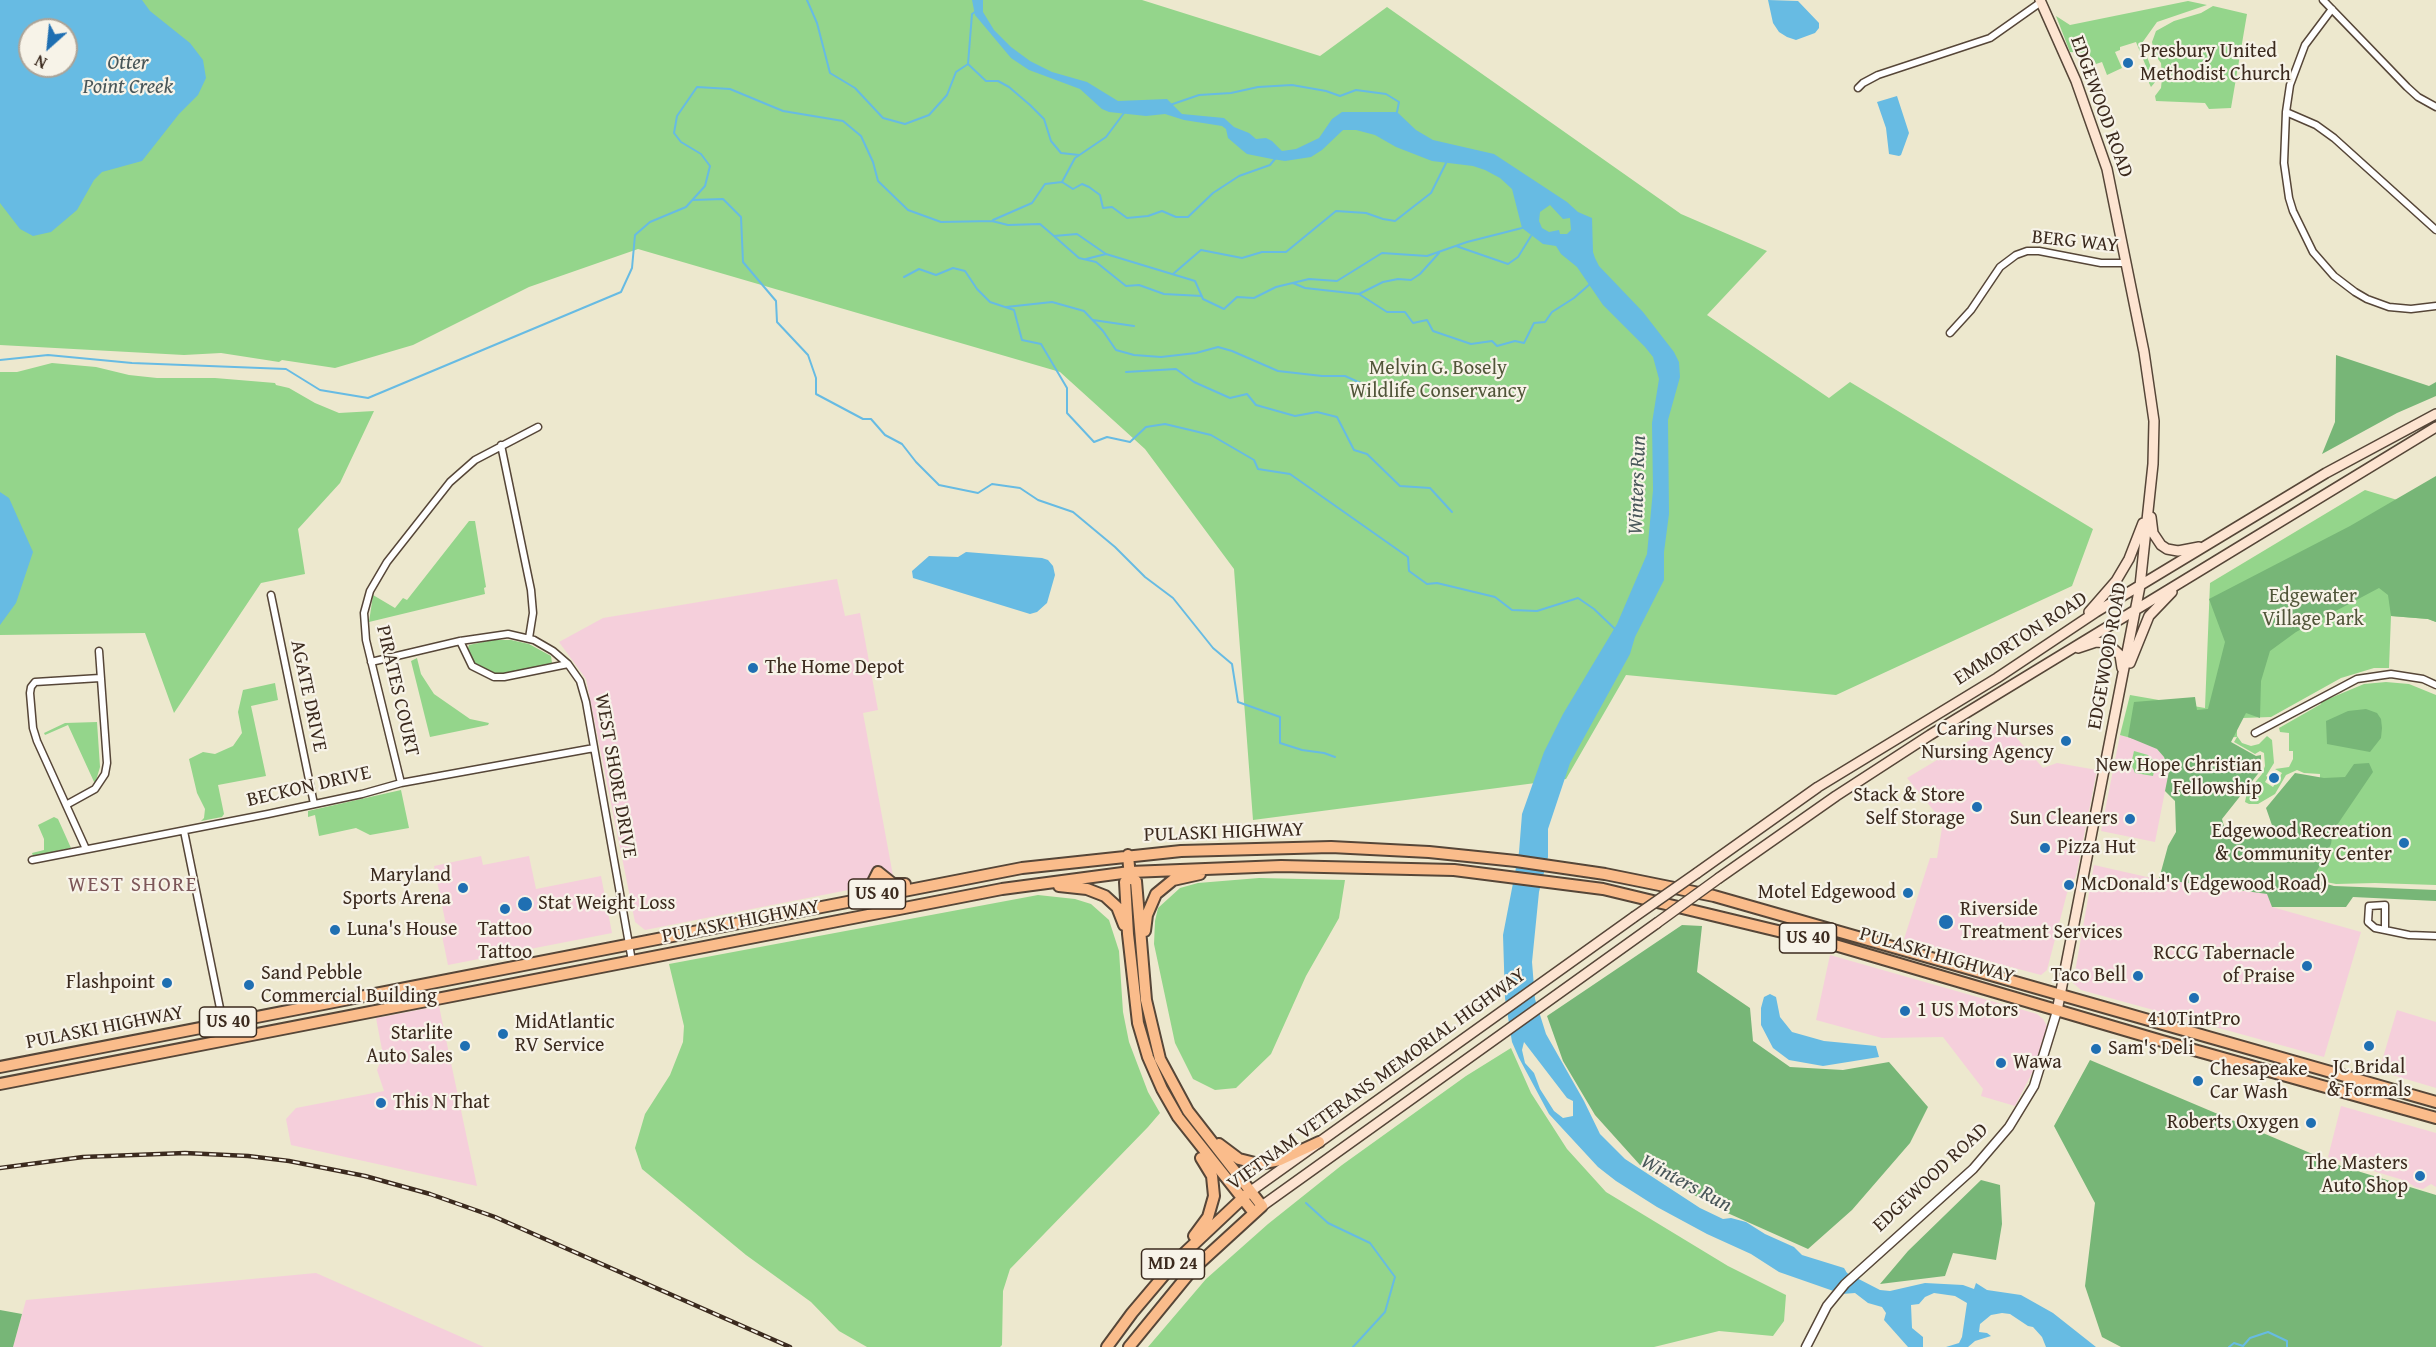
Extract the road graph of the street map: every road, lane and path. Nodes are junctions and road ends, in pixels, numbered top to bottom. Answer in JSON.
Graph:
{"nodes":[{"id":1,"x":2323,"y":0,"type":"edge"},
{"id":2,"x":2041,"y":1,"type":"edge"},
{"id":3,"x":2332,"y":9,"type":"junction"},
{"id":4,"x":1858,"y":88,"type":"dead end"},
{"id":5,"x":2436,"y":107,"type":"edge"},
{"id":6,"x":2286,"y":112,"type":"junction"},
{"id":7,"x":2436,"y":230,"type":"edge"},
{"id":8,"x":2126,"y":263,"type":"junction"},
{"id":9,"x":2436,"y":306,"type":"edge"},
{"id":10,"x":1950,"y":333,"type":"dead end"},
{"id":11,"x":2436,"y":414,"type":"edge"},
{"id":12,"x":538,"y":427,"type":"dead end"},
{"id":13,"x":2436,"y":427,"type":"edge"},
{"id":14,"x":501,"y":445,"type":"junction"},
{"id":15,"x":2149,"y":506,"type":"junction"},
{"id":16,"x":2209,"y":545,"type":"junction"},
{"id":17,"x":2192,"y":575,"type":"junction"},
{"id":18,"x":2140,"y":586,"type":"junction"},
{"id":19,"x":271,"y":595,"type":"dead end"},
{"id":20,"x":2136,"y":608,"type":"junction"},
{"id":21,"x":2064,"y":632,"type":"junction"},
{"id":22,"x":529,"y":638,"type":"junction"},
{"id":23,"x":460,"y":641,"type":"junction"},
{"id":24,"x":99,"y":651,"type":"dead end"},
{"id":25,"x":2066,"y":651,"type":"junction"},
{"id":26,"x":371,"y":662,"type":"junction"},
{"id":27,"x":568,"y":664,"type":"junction"},
{"id":28,"x":2124,"y":676,"type":"junction"},
{"id":29,"x":100,"y":678,"type":"junction"},
{"id":30,"x":2436,"y":685,"type":"edge"},
{"id":31,"x":2255,"y":733,"type":"dead end"},
{"id":32,"x":594,"y":748,"type":"junction"},
{"id":33,"x":401,"y":783,"type":"junction"},
{"id":34,"x":314,"y":804,"type":"junction"},
{"id":35,"x":66,"y":805,"type":"junction"},
{"id":36,"x":184,"y":831,"type":"junction"},
{"id":37,"x":86,"y":849,"type":"junction"},
{"id":38,"x":1128,"y":855,"type":"junction"},
{"id":39,"x":32,"y":860,"type":"dead end"},
{"id":40,"x":1249,"y":866,"type":"junction"},
{"id":41,"x":1697,"y":873,"type":"joint"},
{"id":42,"x":1130,"y":875,"type":"junction"},
{"id":43,"x":970,"y":877,"type":"junction"},
{"id":44,"x":1719,"y":878,"type":"joint"},
{"id":45,"x":1041,"y":884,"type":"junction"},
{"id":46,"x":821,"y":906,"type":"junction"},
{"id":47,"x":2385,"y":930,"type":"junction"},
{"id":48,"x":1128,"y":934,"type":"junction"},
{"id":49,"x":2436,"y":936,"type":"edge"},
{"id":50,"x":628,"y":944,"type":"junction"},
{"id":51,"x":632,"y":962,"type":"junction"},
{"id":52,"x":1144,"y":980,"type":"junction"},
{"id":53,"x":2061,"y":995,"type":"junction"},
{"id":54,"x":2057,"y":1011,"type":"junction"},
{"id":55,"x":223,"y":1023,"type":"junction"},
{"id":56,"x":0,"y":1066,"type":"edge"},
{"id":57,"x":0,"y":1084,"type":"edge"},
{"id":58,"x":2436,"y":1102,"type":"edge"},
{"id":59,"x":1178,"y":1117,"type":"junction"},
{"id":60,"x":2436,"y":1118,"type":"edge"},
{"id":61,"x":1203,"y":1131,"type":"junction"},
{"id":62,"x":1319,"y":1142,"type":"junction"},
{"id":63,"x":1251,"y":1191,"type":"junction"},
{"id":64,"x":1241,"y":1199,"type":"junction"},
{"id":65,"x":1258,"y":1209,"type":"junction"},
{"id":66,"x":1176,"y":1261,"type":"junction"},
{"id":67,"x":1107,"y":1347,"type":"edge"},
{"id":68,"x":1129,"y":1347,"type":"edge"},
{"id":69,"x":1806,"y":1347,"type":"edge"}],
"edges":[{"from":1,"to":3,"type":"street"},
{"from":2,"to":4,"type":"street"},
{"from":2,"to":8,"type":"main road","name":"EDGEWOOD ROAD"},
{"from":3,"to":5,"type":"street"},
{"from":3,"to":6,"type":"street"},
{"from":6,"to":7,"type":"street"},
{"from":6,"to":9,"type":"street"},
{"from":8,"to":10,"type":"street","name":"BERG WAY"},
{"from":8,"to":15,"type":"main road","name":"EDGEWOOD ROAD"},
{"from":11,"to":16,"type":"main road","name":"EMMORTON ROAD","number":"MD 24"},
{"from":12,"to":14,"type":"street","name":"PIRATES COURT"},
{"from":13,"to":17,"type":"main road","name":"EMMORTON ROAD","number":"MD 24"},
{"from":14,"to":22,"type":"street"},
{"from":14,"to":26,"type":"street","name":"PIRATES COURT"},
{"from":15,"to":16,"type":"main road"},
{"from":15,"to":18,"type":"main road","name":"EDGEWOOD ROAD"},
{"from":15,"to":21,"type":"main road"},
{"from":16,"to":18,"type":"main road","name":"EMMORTON ROAD","number":"MD 24"},
{"from":17,"to":20,"type":"main road","name":"EMMORTON ROAD","number":"MD 24"},
{"from":17,"to":28,"type":"main road"},
{"from":18,"to":20,"type":"main road","name":"EDGEWOOD ROAD"},
{"from":18,"to":21,"type":"main road","name":"EMMORTON ROAD","number":"MD 24"},
{"from":19,"to":34,"type":"street","name":"AGATE DRIVE"},
{"from":20,"to":25,"type":"main road","name":"EMMORTON ROAD","number":"MD 24"},
{"from":20,"to":28,"type":"main road","name":"EDGEWOOD ROAD"},
{"from":21,"to":41,"type":"main road","name":"EMMORTON ROAD","number":"MD 24"},
{"from":22,"to":23,"type":"street","name":"WEST SHORE DRIVE"},
{"from":22,"to":27,"type":"street","name":"WEST SHORE DRIVE"},
{"from":23,"to":26,"type":"street","name":"WEST SHORE DRIVE"},
{"from":23,"to":27,"type":"street"},
{"from":24,"to":29,"type":"street"},
{"from":25,"to":28,"type":"main road"},
{"from":25,"to":44,"type":"main road","name":"EMMORTON ROAD","number":"MD 24"},
{"from":26,"to":33,"type":"street","name":"PIRATES COURT"},
{"from":27,"to":32,"type":"street","name":"WEST SHORE DRIVE"},
{"from":28,"to":53,"type":"main road","name":"EDGEWOOD ROAD"},
{"from":29,"to":35,"type":"street"},
{"from":29,"to":35,"type":"street"},
{"from":30,"to":31,"type":"street"},
{"from":32,"to":33,"type":"street","name":"BECKON DRIVE"},
{"from":32,"to":50,"type":"street","name":"WEST SHORE DRIVE"},
{"from":33,"to":34,"type":"street","name":"BECKON DRIVE"},
{"from":34,"to":36,"type":"street","name":"BECKON DRIVE"},
{"from":35,"to":37,"type":"street"},
{"from":36,"to":37,"type":"street","name":"BECKON DRIVE"},
{"from":36,"to":55,"type":"street"},
{"from":37,"to":39,"type":"street","name":"BECKON DRIVE"},
{"from":38,"to":42,"type":"highway"},
{"from":38,"to":43,"type":"highway","name":"PULASKI HIGHWAY","number":"US 40"},
{"from":38,"to":53,"type":"highway","name":"PULASKI HIGHWAY","number":"US 40"},
{"from":40,"to":42,"type":"highway","name":"PULASKI HIGHWAY","number":"US 40"},
{"from":40,"to":52,"type":"highway"},
{"from":40,"to":54,"type":"highway","name":"PULASKI HIGHWAY","number":"US 40"},
{"from":41,"to":62,"type":"main road","name":"VIETNAM VETERANS MEMORIAL HIGHWAY","number":"MD 24","bridge":true},
{"from":42,"to":45,"type":"highway","name":"PULASKI HIGHWAY","number":"US 40"},
{"from":42,"to":48,"type":"highway"},
{"from":42,"to":52,"type":"highway"},
{"from":43,"to":46,"type":"highway","name":"PULASKI HIGHWAY","number":"US 40"},
{"from":43,"to":46,"type":"highway"},
{"from":44,"to":65,"type":"main road","name":"VIETNAM VETERANS MEMORIAL HIGHWAY","number":"MD 24","bridge":true},
{"from":45,"to":48,"type":"highway"},
{"from":45,"to":51,"type":"highway","name":"PULASKI HIGHWAY","number":"US 40"},
{"from":46,"to":50,"type":"highway","name":"PULASKI HIGHWAY","number":"US 40"},
{"from":47,"to":47,"type":"street"},
{"from":47,"to":49,"type":"street"},
{"from":48,"to":59,"type":"highway"},
{"from":50,"to":51,"type":"street","name":"WEST SHORE DRIVE"},
{"from":50,"to":55,"type":"highway","name":"PULASKI HIGHWAY","number":"US 40"},
{"from":51,"to":57,"type":"highway","name":"PULASKI HIGHWAY","number":"US 40"},
{"from":52,"to":61,"type":"highway"},
{"from":53,"to":54,"type":"main road","name":"EDGEWOOD ROAD"},
{"from":53,"to":58,"type":"highway","name":"PULASKI HIGHWAY","number":"US 40"},
{"from":54,"to":60,"type":"highway","name":"PULASKI HIGHWAY","number":"US 40"},
{"from":54,"to":69,"type":"street","name":"EDGEWOOD ROAD"},
{"from":55,"to":56,"type":"highway","name":"PULASKI HIGHWAY","number":"US 40"},
{"from":59,"to":64,"type":"highway"},
{"from":59,"to":66,"type":"highway"},
{"from":61,"to":62,"type":"highway"},
{"from":61,"to":63,"type":"highway"},
{"from":62,"to":63,"type":"main road","name":"VIETNAM VETERANS MEMORIAL HIGHWAY","number":"MD 24"},
{"from":63,"to":64,"type":"highway","name":"VIETNAM VETERANS MEMORIAL HIGHWAY","number":"MD 24"},
{"from":63,"to":65,"type":"highway"},
{"from":64,"to":65,"type":"highway"},
{"from":64,"to":66,"type":"highway","name":"VIETNAM VETERANS MEMORIAL HIGHWAY","number":"MD 24"},
{"from":65,"to":68,"type":"highway","name":"VIETNAM VETERANS MEMORIAL HIGHWAY","number":"MD 24"},
{"from":66,"to":67,"type":"highway","name":"VIETNAM VETERANS MEMORIAL HIGHWAY","number":"MD 24"}]}
